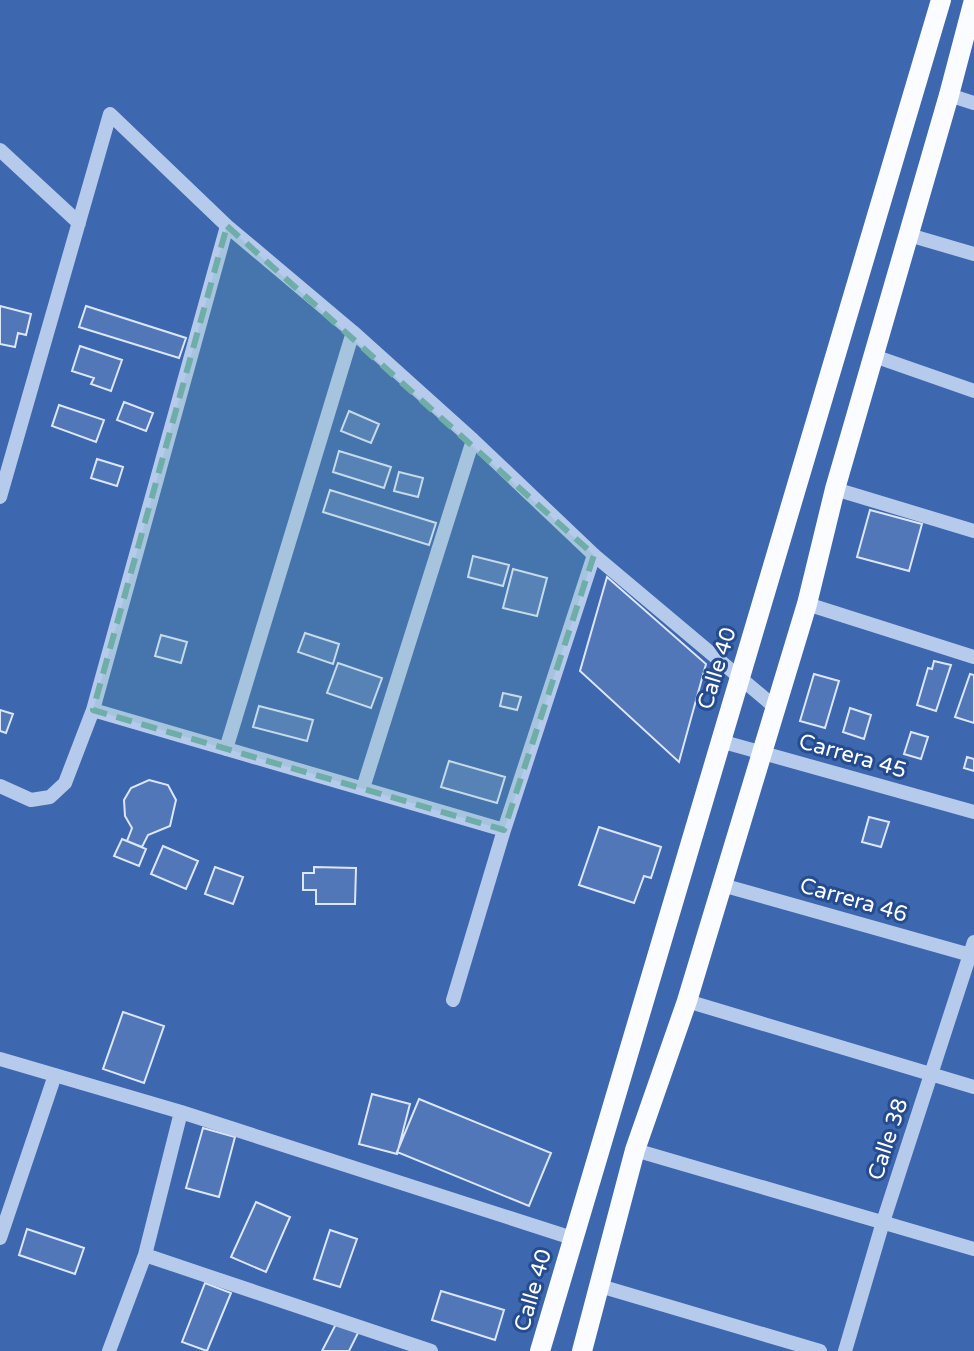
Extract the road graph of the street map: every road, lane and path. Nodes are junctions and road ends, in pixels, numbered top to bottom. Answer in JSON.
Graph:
{"nodes":[{"id":1,"x":941,"y":0,"type":"edge"},
{"id":2,"x":974,"y":0,"type":"edge"},
{"id":3,"x":949,"y":95,"type":"junction"},
{"id":4,"x":974,"y":103,"type":"edge"},
{"id":5,"x":0,"y":150,"type":"edge"},
{"id":6,"x":79,"y":223,"type":"junction"},
{"id":7,"x":227,"y":226,"type":"junction"},
{"id":8,"x":909,"y":235,"type":"junction"},
{"id":9,"x":974,"y":254,"type":"edge"},
{"id":10,"x":353,"y":332,"type":"junction"},
{"id":11,"x":874,"y":356,"type":"junction"},
{"id":12,"x":974,"y":391,"type":"edge"},
{"id":13,"x":473,"y":440,"type":"junction"},
{"id":14,"x":835,"y":489,"type":"junction"},
{"id":15,"x":0,"y":495,"type":"edge"},
{"id":16,"x":974,"y":531,"type":"edge"},
{"id":17,"x":594,"y":555,"type":"junction"},
{"id":18,"x":807,"y":604,"type":"junction"},
{"id":19,"x":974,"y":657,"type":"edge"},
{"id":20,"x":739,"y":677,"type":"junction"},
{"id":21,"x":776,"y":708,"type":"junction"},
{"id":22,"x":93,"y":710,"type":"junction"},
{"id":23,"x":720,"y":741,"type":"junction"},
{"id":24,"x":226,"y":749,"type":"junction"},
{"id":25,"x":763,"y":752,"type":"junction"},
{"id":26,"x":363,"y":788,"type":"junction"},
{"id":27,"x":1,"y":791,"type":"edge"},
{"id":28,"x":974,"y":812,"type":"edge"},
{"id":29,"x":504,"y":830,"type":"junction"},
{"id":30,"x":722,"y":885,"type":"junction"},
{"id":31,"x":973,"y":951,"type":"edge"},
{"id":32,"x":453,"y":1000,"type":"dead end"},
{"id":33,"x":687,"y":1001,"type":"junction"},
{"id":34,"x":0,"y":1059,"type":"edge"},
{"id":35,"x":931,"y":1074,"type":"junction"},
{"id":36,"x":55,"y":1075,"type":"junction"},
{"id":37,"x":974,"y":1087,"type":"edge"},
{"id":38,"x":181,"y":1112,"type":"junction"},
{"id":39,"x":635,"y":1150,"type":"junction"},
{"id":40,"x":883,"y":1222,"type":"junction"},
{"id":41,"x":0,"y":1238,"type":"edge"},
{"id":42,"x":572,"y":1238,"type":"junction"},
{"id":43,"x":974,"y":1249,"type":"edge"},
{"id":44,"x":145,"y":1255,"type":"junction"},
{"id":45,"x":600,"y":1286,"type":"junction"},
{"id":46,"x":109,"y":1351,"type":"edge"},
{"id":47,"x":431,"y":1351,"type":"edge"},
{"id":48,"x":540,"y":1351,"type":"edge"},
{"id":49,"x":582,"y":1351,"type":"edge"},
{"id":50,"x":820,"y":1351,"type":"edge"},
{"id":51,"x":845,"y":1351,"type":"edge"}],
"edges":[{"from":1,"to":20,"type":"main road","name":"Calle 40"},
{"from":2,"to":3,"type":"main road"},
{"from":3,"to":4,"type":"street"},
{"from":3,"to":8,"type":"main road"},
{"from":5,"to":6,"type":"street"},
{"from":6,"to":7,"type":"street"},
{"from":6,"to":15,"type":"street"},
{"from":7,"to":10,"type":"street"},
{"from":7,"to":22,"type":"street"},
{"from":8,"to":9,"type":"street"},
{"from":8,"to":11,"type":"main road"},
{"from":10,"to":13,"type":"street"},
{"from":10,"to":24,"type":"street"},
{"from":11,"to":12,"type":"street"},
{"from":11,"to":14,"type":"main road"},
{"from":13,"to":17,"type":"street"},
{"from":13,"to":26,"type":"street"},
{"from":14,"to":16,"type":"street"},
{"from":14,"to":18,"type":"main road"},
{"from":17,"to":20,"type":"street"},
{"from":17,"to":29,"type":"street"},
{"from":18,"to":19,"type":"street"},
{"from":18,"to":21,"type":"main road"},
{"from":20,"to":21,"type":"street"},
{"from":20,"to":23,"type":"main road","name":"Calle 40"},
{"from":21,"to":25,"type":"main road"},
{"from":22,"to":24,"type":"street"},
{"from":22,"to":27,"type":"street"},
{"from":23,"to":25,"type":"street","name":"Carrera 45"},
{"from":23,"to":42,"type":"main road","name":"Calle 40"},
{"from":24,"to":26,"type":"street"},
{"from":25,"to":28,"type":"street","name":"Carrera 45"},
{"from":25,"to":30,"type":"main road"},
{"from":26,"to":29,"type":"street"},
{"from":29,"to":32,"type":"street"},
{"from":30,"to":31,"type":"street","name":"Carrera 46"},
{"from":30,"to":33,"type":"main road"},
{"from":31,"to":35,"type":"street","name":"Calle 38"},
{"from":33,"to":35,"type":"street"},
{"from":33,"to":39,"type":"main road"},
{"from":34,"to":36,"type":"street"},
{"from":35,"to":37,"type":"street"},
{"from":35,"to":40,"type":"street","name":"Calle 38"},
{"from":36,"to":38,"type":"street"},
{"from":36,"to":41,"type":"street"},
{"from":38,"to":42,"type":"street"},
{"from":38,"to":44,"type":"street"},
{"from":39,"to":40,"type":"street"},
{"from":39,"to":45,"type":"main road"},
{"from":40,"to":43,"type":"street"},
{"from":40,"to":51,"type":"street","name":"Calle 38"},
{"from":42,"to":48,"type":"main road","name":"Calle 40"},
{"from":44,"to":46,"type":"street"},
{"from":44,"to":47,"type":"street"},
{"from":45,"to":49,"type":"main road"},
{"from":45,"to":50,"type":"street"}]}
